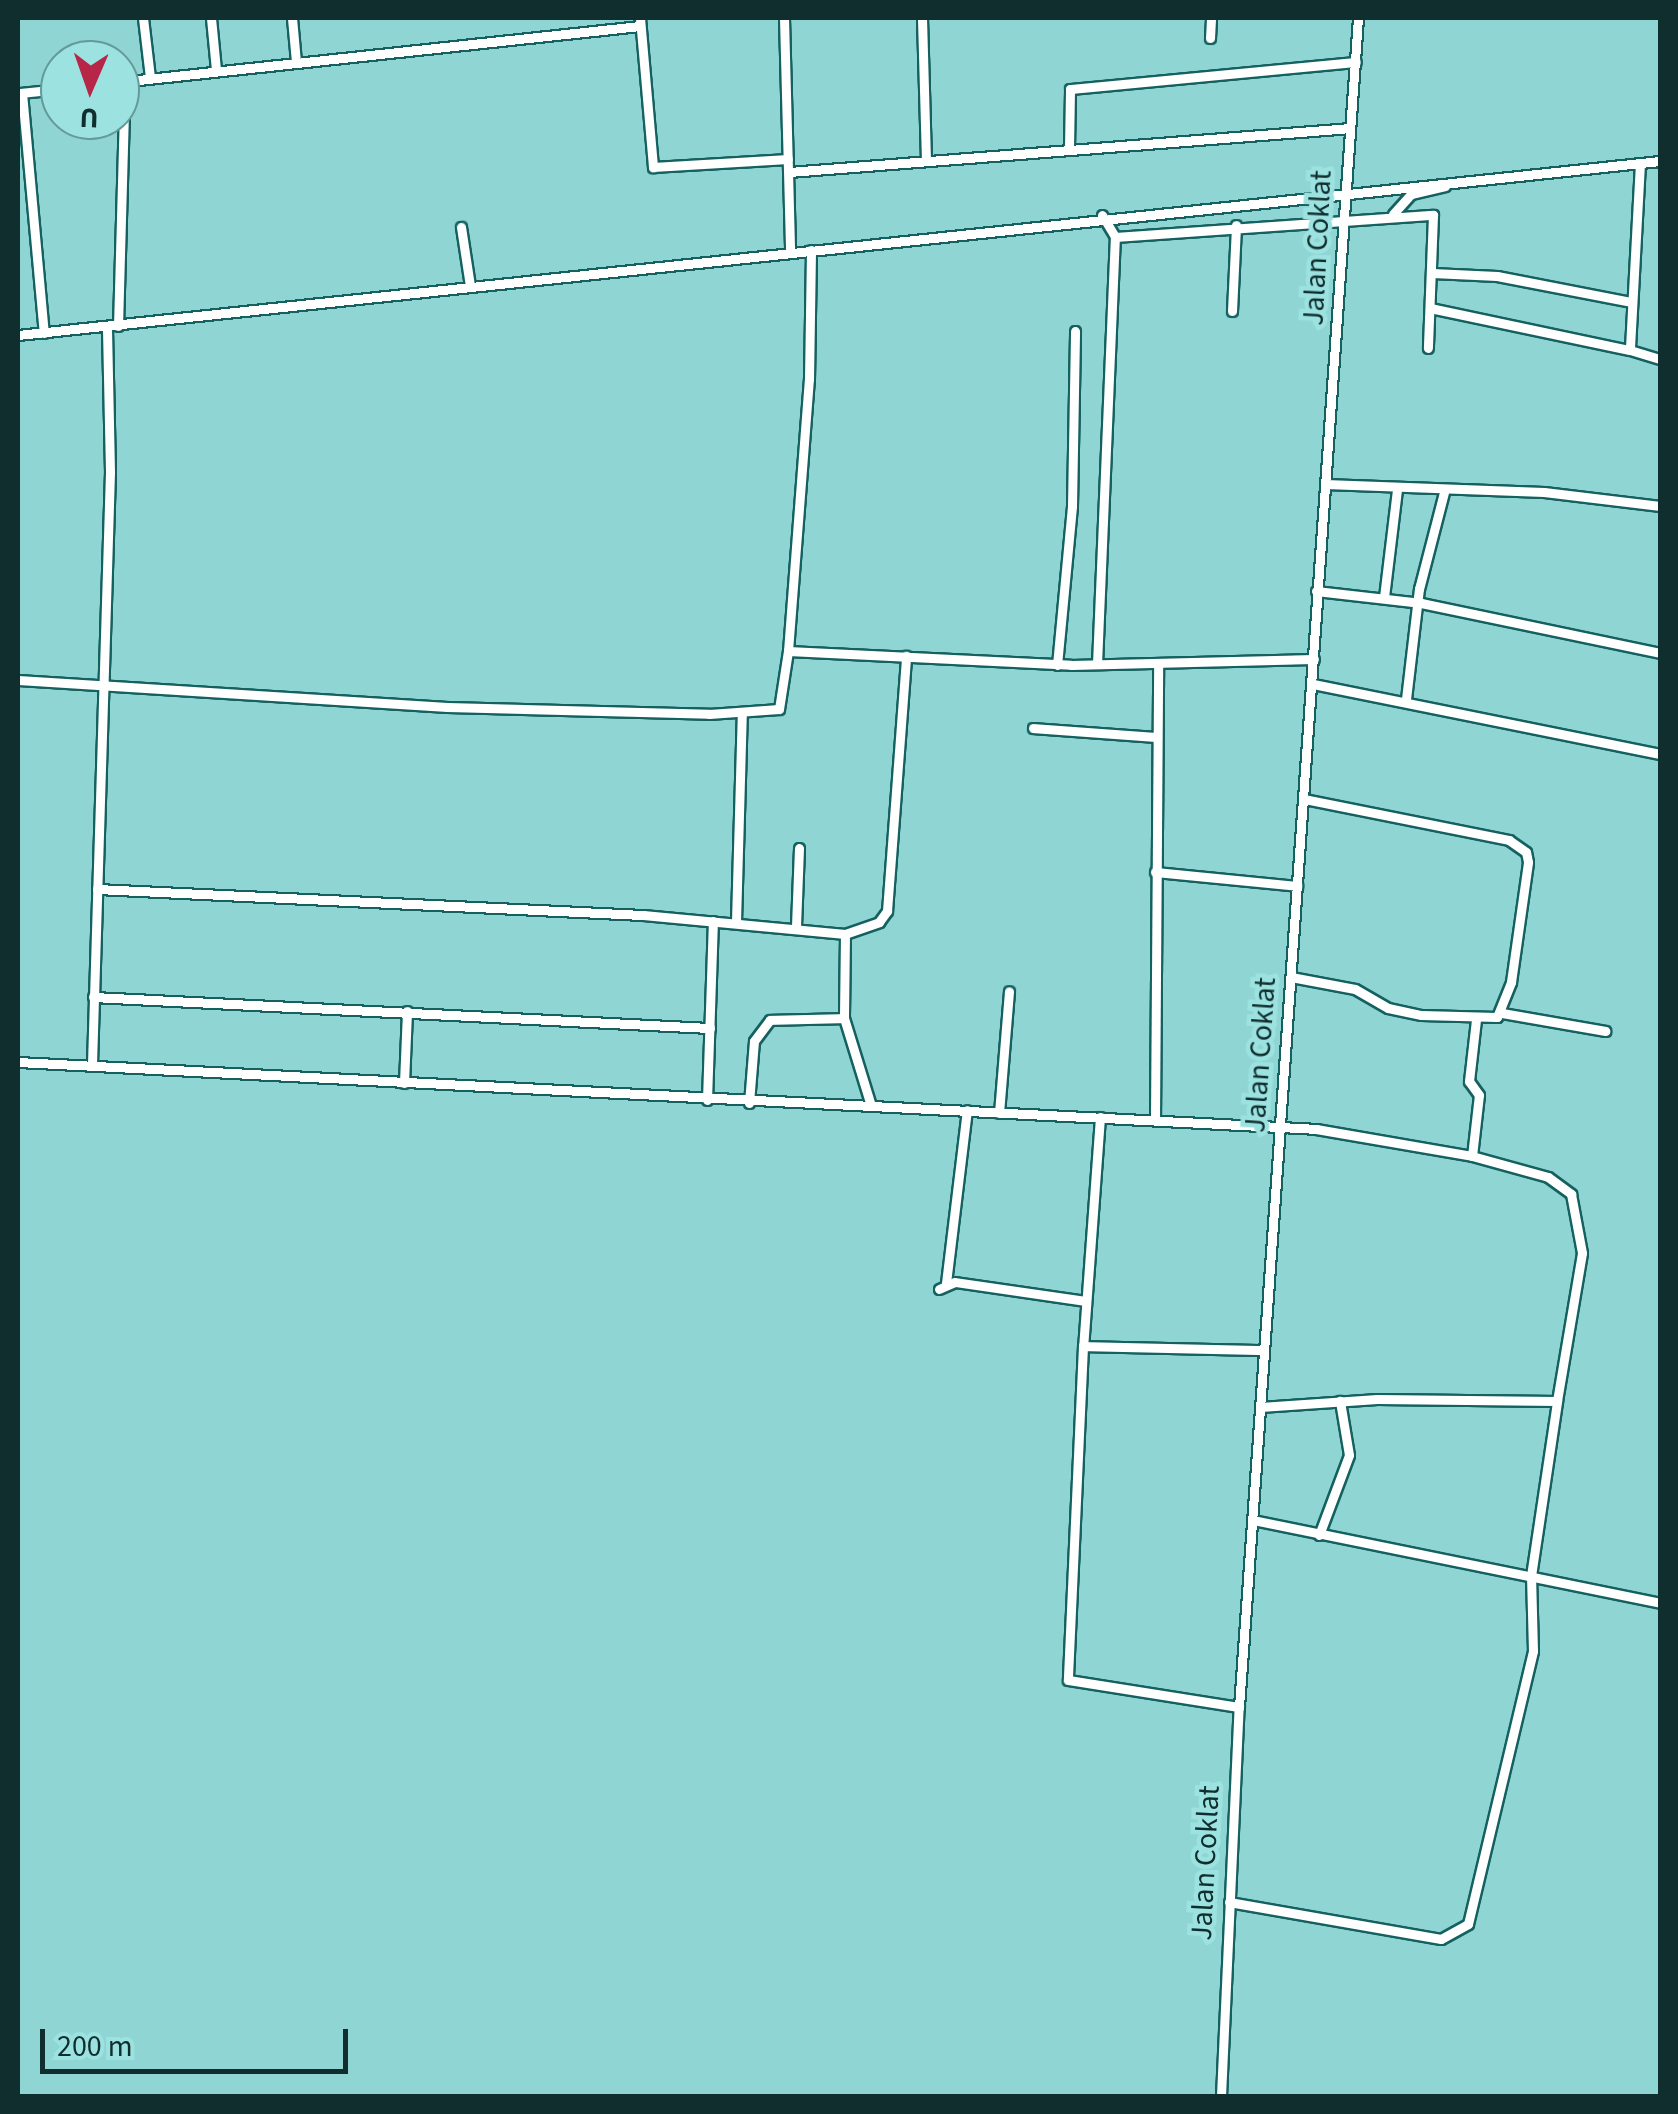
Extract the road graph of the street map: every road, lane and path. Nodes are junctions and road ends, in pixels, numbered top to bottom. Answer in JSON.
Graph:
{"nodes":[{"id":1,"x":143,"y":18,"type":"edge"},
{"id":2,"x":211,"y":18,"type":"edge"},
{"id":3,"x":292,"y":18,"type":"edge"},
{"id":4,"x":586,"y":18,"type":"edge"},
{"id":5,"x":784,"y":18,"type":"edge"},
{"id":6,"x":922,"y":18,"type":"edge"},
{"id":7,"x":1211,"y":18,"type":"edge"},
{"id":8,"x":1358,"y":18,"type":"edge"},
{"id":9,"x":640,"y":22,"type":"edge"},
{"id":10,"x":587,"y":31,"type":"junction"},
{"id":11,"x":1210,"y":38,"type":"dead end"},
{"id":12,"x":296,"y":62,"type":"junction"},
{"id":13,"x":1356,"y":62,"type":"junction"},
{"id":14,"x":216,"y":70,"type":"junction"},
{"id":15,"x":150,"y":78,"type":"junction"},
{"id":16,"x":140,"y":79,"type":"edge"},
{"id":17,"x":20,"y":93,"type":"edge"},
{"id":18,"x":1350,"y":128,"type":"junction"},
{"id":19,"x":120,"y":140,"type":"edge"},
{"id":20,"x":1069,"y":148,"type":"junction"},
{"id":21,"x":788,"y":159,"type":"junction"},
{"id":22,"x":926,"y":159,"type":"junction"},
{"id":23,"x":1660,"y":161,"type":"edge"},
{"id":24,"x":1640,"y":163,"type":"junction"},
{"id":25,"x":789,"y":172,"type":"junction"},
{"id":26,"x":1520,"y":173,"type":"junction"},
{"id":27,"x":1346,"y":190,"type":"junction"},
{"id":28,"x":1392,"y":214,"type":"junction"},
{"id":29,"x":1102,"y":215,"type":"junction"},
{"id":30,"x":1344,"y":218,"type":"junction"},
{"id":31,"x":1236,"y":225,"type":"junction"},
{"id":32,"x":462,"y":227,"type":"dead end"},
{"id":33,"x":1115,"y":237,"type":"junction"},
{"id":34,"x":811,"y":250,"type":"junction"},
{"id":35,"x":790,"y":252,"type":"junction"},
{"id":36,"x":1432,"y":274,"type":"junction"},
{"id":37,"x":470,"y":286,"type":"junction"},
{"id":38,"x":1632,"y":302,"type":"junction"},
{"id":39,"x":1430,"y":308,"type":"junction"},
{"id":40,"x":1232,"y":311,"type":"dead end"},
{"id":41,"x":113,"y":327,"type":"junction"},
{"id":42,"x":1076,"y":332,"type":"dead end"},
{"id":43,"x":44,"y":333,"type":"junction"},
{"id":44,"x":18,"y":336,"type":"edge"},
{"id":45,"x":1428,"y":348,"type":"dead end"},
{"id":46,"x":1630,"y":350,"type":"junction"},
{"id":47,"x":1660,"y":359,"type":"edge"},
{"id":48,"x":1324,"y":484,"type":"junction"},
{"id":49,"x":1398,"y":488,"type":"junction"},
{"id":50,"x":1444,"y":492,"type":"junction"},
{"id":51,"x":1660,"y":506,"type":"edge"},
{"id":52,"x":1316,"y":591,"type":"junction"},
{"id":53,"x":1384,"y":597,"type":"junction"},
{"id":54,"x":1421,"y":603,"type":"junction"},
{"id":55,"x":788,"y":652,"type":"junction"},
{"id":56,"x":1660,"y":654,"type":"edge"},
{"id":57,"x":906,"y":656,"type":"junction"},
{"id":58,"x":1314,"y":660,"type":"junction"},
{"id":59,"x":1057,"y":664,"type":"junction"},
{"id":60,"x":1098,"y":664,"type":"junction"},
{"id":61,"x":1158,"y":664,"type":"junction"},
{"id":62,"x":18,"y":680,"type":"edge"},
{"id":63,"x":1313,"y":684,"type":"junction"},
{"id":64,"x":102,"y":686,"type":"junction"},
{"id":65,"x":1407,"y":694,"type":"junction"},
{"id":66,"x":742,"y":712,"type":"junction"},
{"id":67,"x":1033,"y":728,"type":"dead end"},
{"id":68,"x":1155,"y":737,"type":"junction"},
{"id":69,"x":1660,"y":754,"type":"edge"},
{"id":70,"x":1308,"y":800,"type":"junction"},
{"id":71,"x":799,"y":848,"type":"dead end"},
{"id":72,"x":1155,"y":872,"type":"junction"},
{"id":73,"x":1297,"y":886,"type":"junction"},
{"id":74,"x":97,"y":889,"type":"junction"},
{"id":75,"x":713,"y":921,"type":"junction"},
{"id":76,"x":736,"y":922,"type":"junction"},
{"id":77,"x":796,"y":926,"type":"junction"},
{"id":78,"x":845,"y":934,"type":"junction"},
{"id":79,"x":1290,"y":977,"type":"junction"},
{"id":80,"x":1008,"y":991,"type":"dead end"},
{"id":81,"x":93,"y":998,"type":"junction"},
{"id":82,"x":407,"y":1011,"type":"junction"},
{"id":83,"x":1502,"y":1013,"type":"junction"},
{"id":84,"x":844,"y":1018,"type":"junction"},
{"id":85,"x":1476,"y":1020,"type":"junction"},
{"id":86,"x":710,"y":1028,"type":"junction"},
{"id":87,"x":1605,"y":1031,"type":"dead end"},
{"id":88,"x":18,"y":1062,"type":"edge"},
{"id":89,"x":92,"y":1064,"type":"junction"},
{"id":90,"x":404,"y":1083,"type":"junction"},
{"id":91,"x":707,"y":1100,"type":"junction"},
{"id":92,"x":750,"y":1103,"type":"junction"},
{"id":93,"x":872,"y":1106,"type":"junction"},
{"id":94,"x":967,"y":1110,"type":"junction"},
{"id":95,"x":998,"y":1113,"type":"junction"},
{"id":96,"x":1100,"y":1117,"type":"junction"},
{"id":97,"x":1155,"y":1120,"type":"junction"},
{"id":98,"x":1281,"y":1128,"type":"junction"},
{"id":99,"x":1472,"y":1156,"type":"junction"},
{"id":100,"x":1085,"y":1301,"type":"junction"},
{"id":101,"x":1083,"y":1346,"type":"junction"},
{"id":102,"x":1264,"y":1350,"type":"junction"},
{"id":103,"x":1340,"y":1401,"type":"junction"},
{"id":104,"x":1557,"y":1401,"type":"junction"},
{"id":105,"x":1260,"y":1406,"type":"junction"},
{"id":106,"x":1253,"y":1520,"type":"junction"},
{"id":107,"x":1319,"y":1535,"type":"junction"},
{"id":108,"x":1531,"y":1576,"type":"junction"},
{"id":109,"x":1660,"y":1603,"type":"edge"},
{"id":110,"x":1239,"y":1706,"type":"junction"},
{"id":111,"x":1229,"y":1902,"type":"junction"},
{"id":112,"x":1220,"y":2096,"type":"edge"}],
"edges":[{"from":1,"to":15,"type":"street"},
{"from":2,"to":14,"type":"street"},
{"from":3,"to":12,"type":"street"},
{"from":4,"to":10,"type":"street"},
{"from":5,"to":21,"type":"street"},
{"from":6,"to":22,"type":"street"},
{"from":7,"to":11,"type":"street"},
{"from":8,"to":13,"type":"street","name":"Jalan Coklat"},
{"from":9,"to":10,"type":"street"},
{"from":9,"to":21,"type":"street"},
{"from":10,"to":12,"type":"street"},
{"from":12,"to":14,"type":"street"},
{"from":13,"to":18,"type":"street","name":"Jalan Coklat"},
{"from":13,"to":20,"type":"street"},
{"from":14,"to":15,"type":"street"},
{"from":15,"to":16,"type":"street"},
{"from":17,"to":43,"type":"street"},
{"from":18,"to":20,"type":"street"},
{"from":18,"to":27,"type":"street","name":"Jalan Coklat"},
{"from":19,"to":41,"type":"street"},
{"from":20,"to":22,"type":"street"},
{"from":21,"to":25,"type":"street"},
{"from":22,"to":25,"type":"street"},
{"from":23,"to":24,"type":"street"},
{"from":24,"to":26,"type":"street"},
{"from":24,"to":38,"type":"street"},
{"from":25,"to":35,"type":"street"},
{"from":26,"to":27,"type":"street"},
{"from":26,"to":28,"type":"street"},
{"from":27,"to":29,"type":"street"},
{"from":27,"to":30,"type":"street","name":"Jalan Coklat"},
{"from":28,"to":30,"type":"street"},
{"from":28,"to":36,"type":"street"},
{"from":29,"to":33,"type":"street"},
{"from":29,"to":34,"type":"street"},
{"from":30,"to":31,"type":"street"},
{"from":30,"to":48,"type":"street","name":"Jalan Coklat"},
{"from":31,"to":33,"type":"street"},
{"from":31,"to":40,"type":"street"},
{"from":32,"to":37,"type":"street"},
{"from":33,"to":60,"type":"street"},
{"from":34,"to":35,"type":"street"},
{"from":34,"to":55,"type":"street"},
{"from":35,"to":37,"type":"street"},
{"from":36,"to":38,"type":"street"},
{"from":36,"to":39,"type":"street"},
{"from":37,"to":41,"type":"street"},
{"from":38,"to":46,"type":"street"},
{"from":39,"to":45,"type":"street"},
{"from":39,"to":46,"type":"street"},
{"from":41,"to":43,"type":"street"},
{"from":41,"to":64,"type":"street"},
{"from":42,"to":59,"type":"street"},
{"from":43,"to":44,"type":"street"},
{"from":46,"to":47,"type":"street"},
{"from":48,"to":49,"type":"street"},
{"from":48,"to":52,"type":"street","name":"Jalan Coklat"},
{"from":49,"to":50,"type":"street"},
{"from":49,"to":53,"type":"street"},
{"from":50,"to":51,"type":"street"},
{"from":50,"to":54,"type":"street"},
{"from":52,"to":53,"type":"street"},
{"from":52,"to":58,"type":"street","name":"Jalan Coklat"},
{"from":53,"to":54,"type":"street"},
{"from":54,"to":56,"type":"street"},
{"from":54,"to":65,"type":"street"},
{"from":55,"to":57,"type":"street"},
{"from":55,"to":66,"type":"street"},
{"from":57,"to":59,"type":"street"},
{"from":57,"to":78,"type":"street"},
{"from":58,"to":61,"type":"street"},
{"from":58,"to":63,"type":"street","name":"Jalan Coklat"},
{"from":59,"to":60,"type":"street"},
{"from":60,"to":61,"type":"street"},
{"from":61,"to":68,"type":"street"},
{"from":62,"to":64,"type":"street"},
{"from":63,"to":65,"type":"street"},
{"from":63,"to":70,"type":"street","name":"Jalan Coklat"},
{"from":64,"to":66,"type":"street"},
{"from":64,"to":74,"type":"street"},
{"from":65,"to":69,"type":"street"},
{"from":66,"to":76,"type":"street"},
{"from":67,"to":68,"type":"street"},
{"from":68,"to":72,"type":"street"},
{"from":70,"to":73,"type":"street","name":"Jalan Coklat"},
{"from":70,"to":83,"type":"street"},
{"from":71,"to":77,"type":"street"},
{"from":72,"to":73,"type":"street"},
{"from":72,"to":97,"type":"street"},
{"from":73,"to":79,"type":"street","name":"Jalan Coklat"},
{"from":74,"to":75,"type":"street"},
{"from":74,"to":81,"type":"street"},
{"from":75,"to":76,"type":"street"},
{"from":75,"to":86,"type":"street"},
{"from":76,"to":77,"type":"street"},
{"from":77,"to":78,"type":"street"},
{"from":78,"to":84,"type":"street"},
{"from":79,"to":85,"type":"street"},
{"from":79,"to":98,"type":"street","name":"Jalan Coklat"},
{"from":80,"to":95,"type":"street"},
{"from":81,"to":82,"type":"street"},
{"from":81,"to":89,"type":"street"},
{"from":82,"to":86,"type":"street"},
{"from":82,"to":90,"type":"street"},
{"from":83,"to":85,"type":"street"},
{"from":83,"to":87,"type":"street"},
{"from":84,"to":92,"type":"street"},
{"from":84,"to":93,"type":"street"},
{"from":85,"to":99,"type":"street"},
{"from":86,"to":91,"type":"street"},
{"from":88,"to":89,"type":"street"},
{"from":89,"to":90,"type":"street"},
{"from":90,"to":91,"type":"street"},
{"from":91,"to":92,"type":"street"},
{"from":92,"to":93,"type":"street"},
{"from":93,"to":94,"type":"street"},
{"from":94,"to":95,"type":"street"},
{"from":94,"to":100,"type":"street"},
{"from":95,"to":96,"type":"street"},
{"from":96,"to":97,"type":"street"},
{"from":96,"to":100,"type":"street"},
{"from":97,"to":98,"type":"street"},
{"from":98,"to":99,"type":"street"},
{"from":98,"to":102,"type":"street","name":"Jalan Coklat"},
{"from":99,"to":104,"type":"street"},
{"from":100,"to":101,"type":"street"},
{"from":101,"to":102,"type":"street"},
{"from":101,"to":110,"type":"street"},
{"from":102,"to":105,"type":"street","name":"Jalan Coklat"},
{"from":103,"to":104,"type":"street"},
{"from":103,"to":105,"type":"street"},
{"from":103,"to":107,"type":"street"},
{"from":104,"to":108,"type":"street"},
{"from":105,"to":106,"type":"street","name":"Jalan Coklat"},
{"from":106,"to":107,"type":"street"},
{"from":106,"to":110,"type":"street","name":"Jalan Coklat"},
{"from":107,"to":108,"type":"street"},
{"from":108,"to":109,"type":"street"},
{"from":108,"to":111,"type":"street"},
{"from":110,"to":111,"type":"street","name":"Jalan Coklat"},
{"from":111,"to":112,"type":"street","name":"Jalan Coklat"}]}
